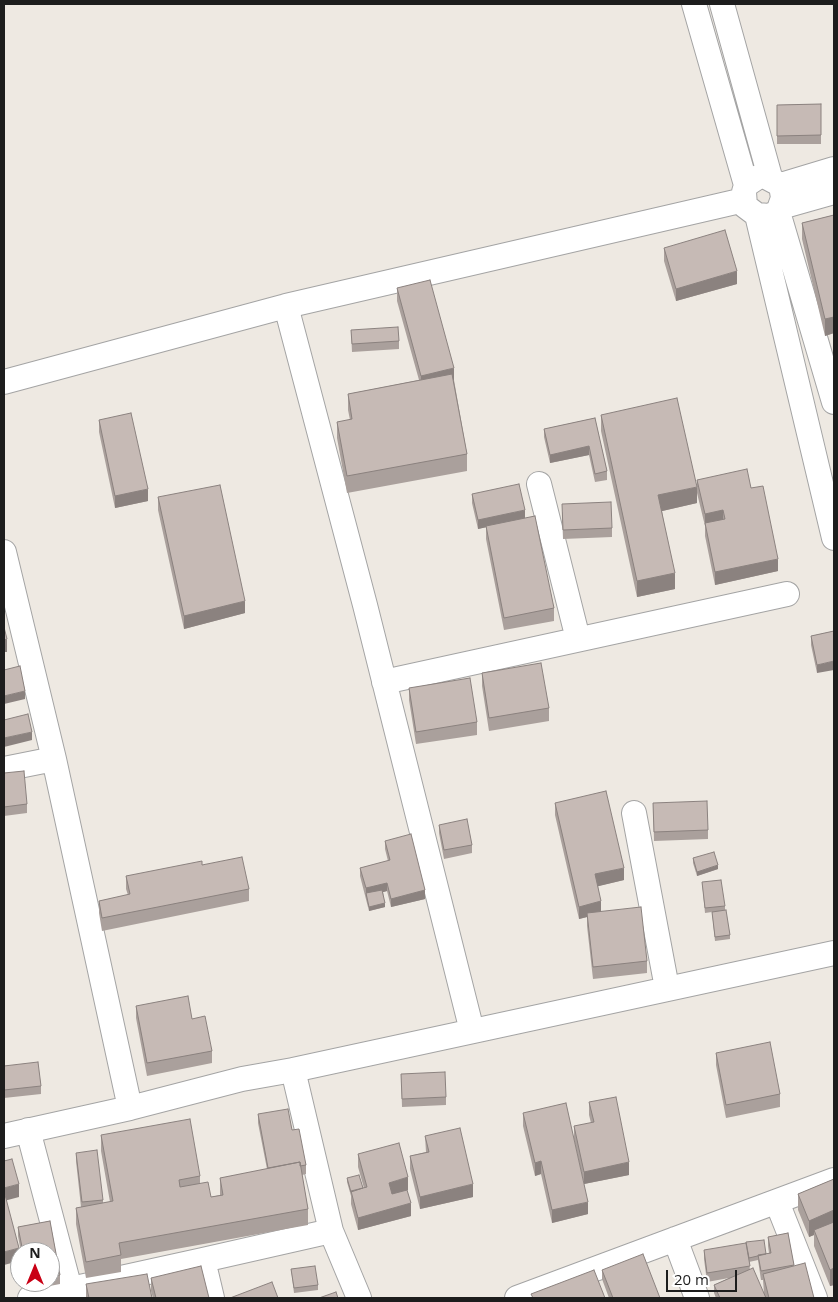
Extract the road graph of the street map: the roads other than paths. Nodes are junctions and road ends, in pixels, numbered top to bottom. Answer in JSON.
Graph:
{"nodes":[{"id":1,"x":694,"y":4,"type":"edge"},
{"id":2,"x":722,"y":4,"type":"edge"},
{"id":3,"x":834,"y":169,"type":"edge"},
{"id":4,"x":834,"y":192,"type":"edge"},
{"id":5,"x":765,"y":197,"type":"junction"},
{"id":6,"x":286,"y":306,"type":"junction"},
{"id":7,"x":4,"y":382,"type":"edge"},
{"id":8,"x":834,"y":402,"type":"edge"},
{"id":9,"x":538,"y":484,"type":"dead end"},
{"id":10,"x":834,"y":538,"type":"edge"},
{"id":11,"x":4,"y":552,"type":"edge"},
{"id":12,"x":787,"y":594,"type":"dead end"},
{"id":13,"x":578,"y":640,"type":"junction"},
{"id":14,"x":384,"y":682,"type":"junction"},
{"id":15,"x":54,"y":759,"type":"junction"},
{"id":16,"x":4,"y":769,"type":"edge"},
{"id":17,"x":634,"y":813,"type":"dead end"},
{"id":18,"x":834,"y":953,"type":"edge"},
{"id":19,"x":667,"y":988,"type":"junction"},
{"id":20,"x":472,"y":1031,"type":"junction"},
{"id":21,"x":293,"y":1070,"type":"junction"},
{"id":22,"x":130,"y":1108,"type":"junction"},
{"id":23,"x":28,"y":1130,"type":"junction"},
{"id":24,"x":4,"y":1136,"type":"edge"},
{"id":25,"x":834,"y":1180,"type":"edge"},
{"id":26,"x":777,"y":1202,"type":"junction"},
{"id":27,"x":331,"y":1231,"type":"junction"},
{"id":28,"x":675,"y":1239,"type":"junction"},
{"id":29,"x":203,"y":1260,"type":"junction"},
{"id":30,"x":70,"y":1289,"type":"junction"},
{"id":31,"x":30,"y":1298,"type":"edge"},
{"id":32,"x":212,"y":1298,"type":"edge"},
{"id":33,"x":359,"y":1298,"type":"edge"},
{"id":34,"x":517,"y":1298,"type":"edge"},
{"id":35,"x":698,"y":1298,"type":"edge"},
{"id":36,"x":815,"y":1298,"type":"edge"}],
"edges":[{"from":1,"to":5,"type":"street"},
{"from":2,"to":5,"type":"street"},
{"from":3,"to":5,"type":"street"},
{"from":4,"to":5,"type":"street"},
{"from":5,"to":6,"type":"street"},
{"from":5,"to":8,"type":"street"},
{"from":5,"to":10,"type":"street"},
{"from":6,"to":7,"type":"street"},
{"from":6,"to":14,"type":"street"},
{"from":9,"to":13,"type":"street"},
{"from":11,"to":15,"type":"street"},
{"from":12,"to":13,"type":"street"},
{"from":13,"to":14,"type":"street"},
{"from":14,"to":20,"type":"street"},
{"from":15,"to":16,"type":"street"},
{"from":15,"to":22,"type":"street"},
{"from":17,"to":19,"type":"street"},
{"from":18,"to":19,"type":"street"},
{"from":19,"to":20,"type":"street"},
{"from":20,"to":21,"type":"street"},
{"from":21,"to":22,"type":"street"},
{"from":21,"to":27,"type":"street"},
{"from":22,"to":23,"type":"street"},
{"from":23,"to":24,"type":"street"},
{"from":23,"to":30,"type":"street"},
{"from":25,"to":26,"type":"street"},
{"from":26,"to":28,"type":"street"},
{"from":26,"to":36,"type":"street"},
{"from":27,"to":29,"type":"street"},
{"from":27,"to":33,"type":"street"},
{"from":28,"to":34,"type":"street"},
{"from":28,"to":35,"type":"street"},
{"from":29,"to":30,"type":"street"},
{"from":29,"to":32,"type":"street"},
{"from":30,"to":31,"type":"street"}]}
